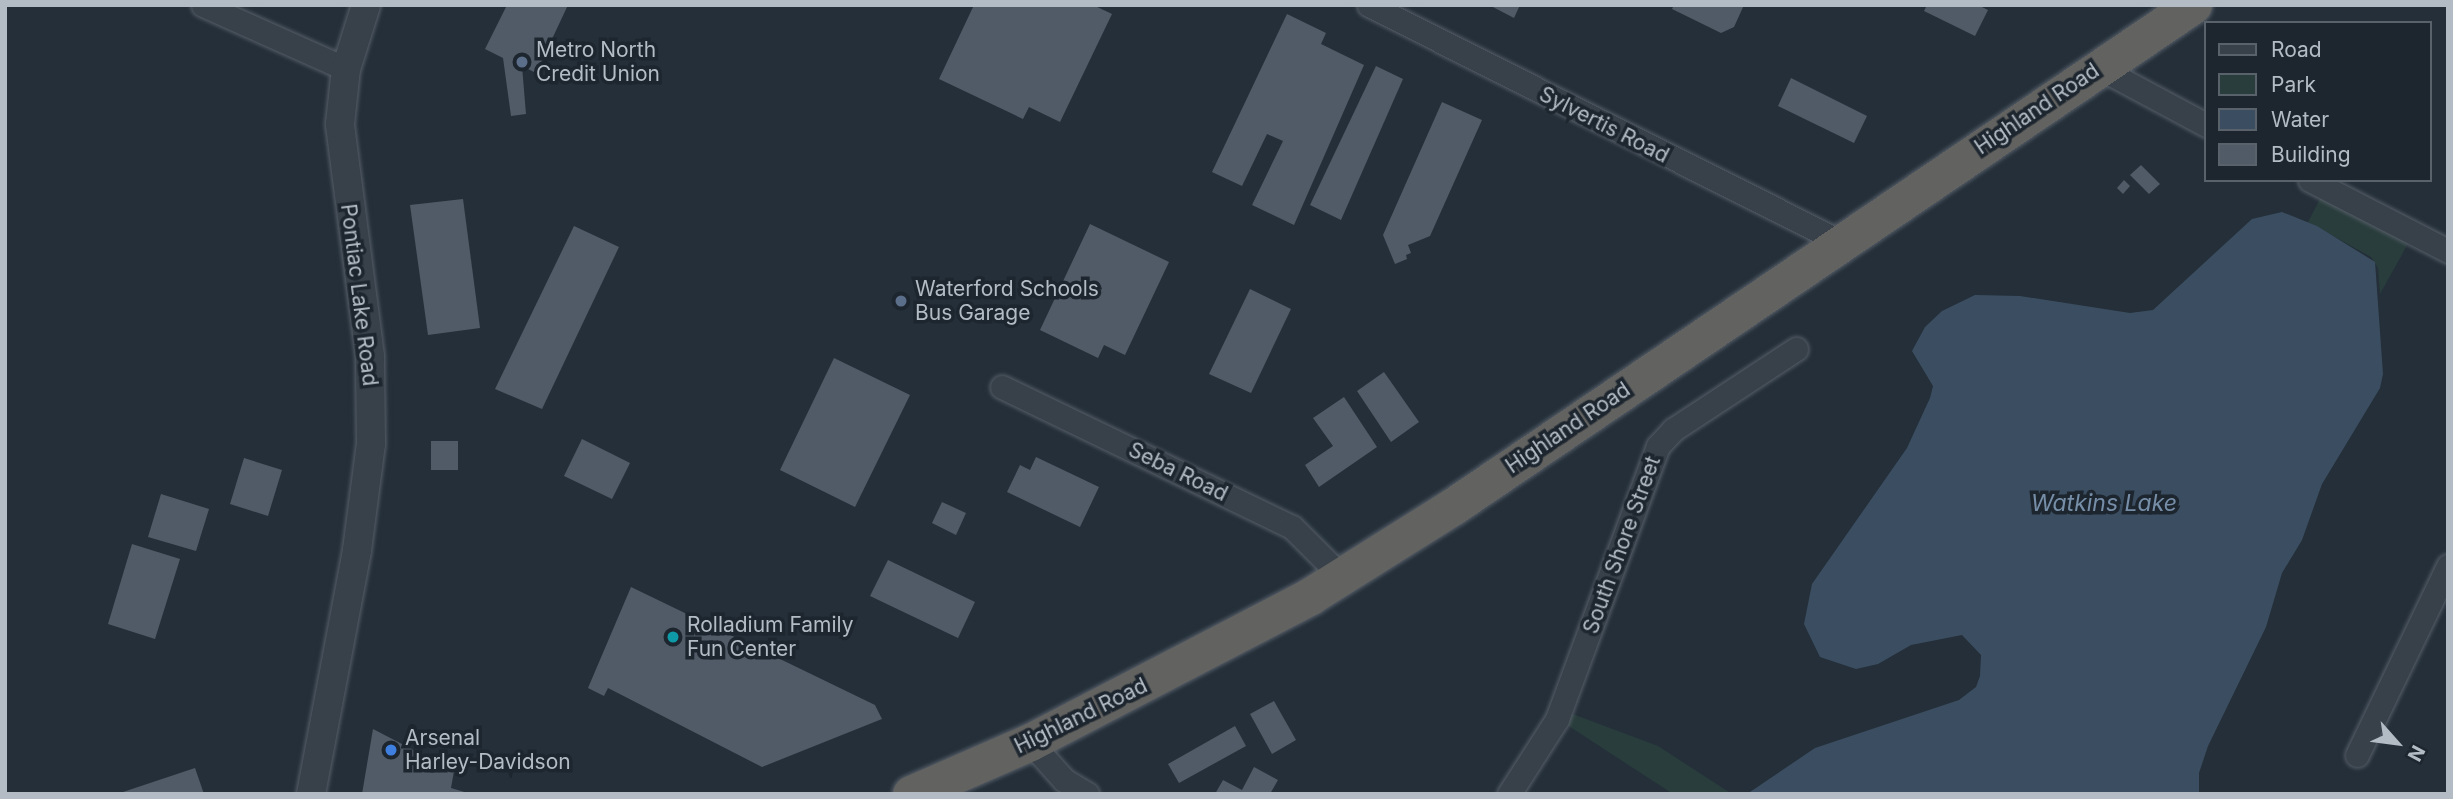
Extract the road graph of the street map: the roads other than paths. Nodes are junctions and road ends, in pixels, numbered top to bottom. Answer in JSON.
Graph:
{"nodes":[{"id":1,"x":203,"y":5,"type":"edge"},
{"id":2,"x":366,"y":5,"type":"edge"},
{"id":3,"x":1369,"y":5,"type":"edge"},
{"id":4,"x":2193,"y":5,"type":"edge"},
{"id":5,"x":2098,"y":67,"type":"junction"},
{"id":6,"x":346,"y":69,"type":"junction"},
{"id":7,"x":2204,"y":124,"type":"edge"},
{"id":8,"x":2314,"y":182,"type":"edge"},
{"id":9,"x":1841,"y":242,"type":"junction"},
{"id":10,"x":2448,"y":251,"type":"edge"},
{"id":11,"x":1796,"y":348,"type":"dead end"},
{"id":12,"x":1002,"y":387,"type":"dead end"},
{"id":13,"x":2448,"y":566,"type":"edge"},
{"id":14,"x":1341,"y":576,"type":"junction"},
{"id":15,"x":1030,"y":742,"type":"junction"},
{"id":16,"x":2357,"y":755,"type":"dead end"},
{"id":17,"x":310,"y":794,"type":"edge"},
{"id":18,"x":911,"y":794,"type":"edge"},
{"id":19,"x":1087,"y":794,"type":"edge"},
{"id":20,"x":1509,"y":794,"type":"edge"}],
"edges":[{"from":1,"to":6,"type":"street"},
{"from":2,"to":6,"type":"street","name":"Pontiac Lake Road"},
{"from":3,"to":9,"type":"street","name":"Sylvertis Road"},
{"from":4,"to":5,"type":"highway","name":"Highland Road"},
{"from":5,"to":7,"type":"street"},
{"from":5,"to":9,"type":"highway","name":"Highland Road"},
{"from":6,"to":17,"type":"street","name":"Pontiac Lake Road"},
{"from":8,"to":10,"type":"street"},
{"from":9,"to":14,"type":"highway","name":"Highland Road"},
{"from":11,"to":20,"type":"street","name":"South Shore Street"},
{"from":12,"to":14,"type":"street","name":"Seba Road"},
{"from":13,"to":16,"type":"street"},
{"from":14,"to":15,"type":"highway","name":"Highland Road"},
{"from":15,"to":18,"type":"highway","name":"Highland Road"},
{"from":15,"to":19,"type":"street"}]}
